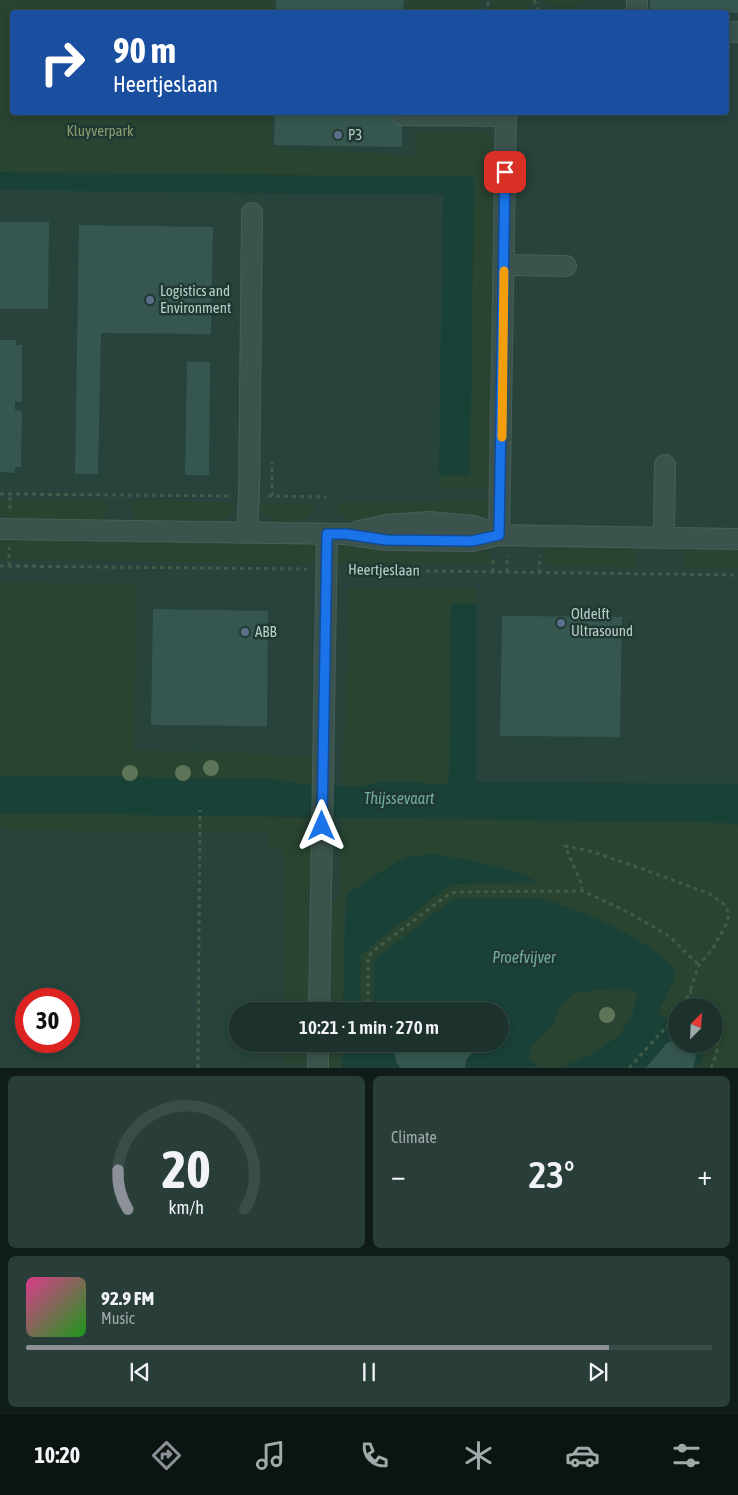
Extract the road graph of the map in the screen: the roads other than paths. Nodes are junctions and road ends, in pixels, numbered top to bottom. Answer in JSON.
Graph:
{"nodes":[{"id":1,"x":506,"y":115,"type":"edge"},
{"id":2,"x":252,"y":213,"type":"dead end"},
{"id":3,"x":504,"y":265,"type":"junction"},
{"id":4,"x":566,"y":266,"type":"dead end"},
{"id":5,"x":665,"y":465,"type":"dead end"},
{"id":6,"x":0,"y":529,"type":"edge"},
{"id":7,"x":247,"y":533,"type":"junction"},
{"id":8,"x":336,"y":534,"type":"junction"},
{"id":9,"x":499,"y":535,"type":"junction"},
{"id":10,"x":664,"y":538,"type":"junction"},
{"id":11,"x":738,"y":539,"type":"edge"},
{"id":12,"x":319,"y":1002,"type":"edge"},
{"id":13,"x":318,"y":1052,"type":"edge"},
{"id":14,"x":318,"y":1068,"type":"edge"}],
"edges":[{"from":1,"to":3,"type":"street"},
{"from":2,"to":7,"type":"street"},
{"from":3,"to":4,"type":"street"},
{"from":3,"to":9,"type":"street"},
{"from":5,"to":10,"type":"street"},
{"from":6,"to":7,"type":"street","name":"Heertjeslaan"},
{"from":7,"to":8,"type":"street","name":"Heertjeslaan"},
{"from":8,"to":9,"type":"street","name":"Heertjeslaan"},
{"from":8,"to":12,"type":"street"},
{"from":9,"to":10,"type":"street","name":"Heertjeslaan"},
{"from":10,"to":11,"type":"street","name":"Heertjeslaan"},
{"from":13,"to":14,"type":"street"}]}
